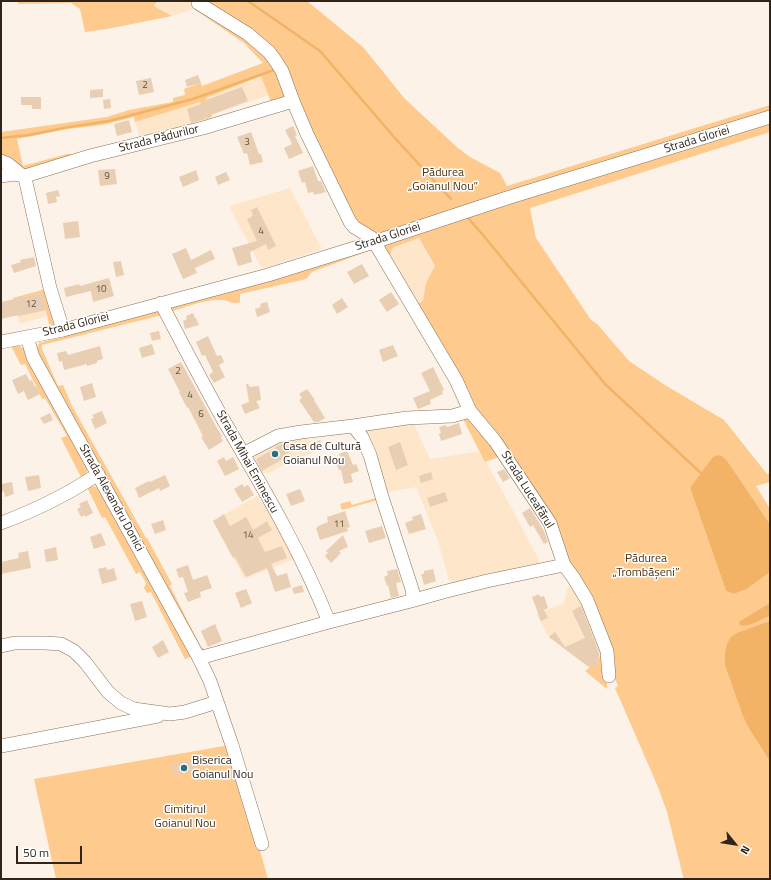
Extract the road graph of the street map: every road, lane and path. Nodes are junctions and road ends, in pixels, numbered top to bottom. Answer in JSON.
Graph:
{"nodes":[{"id":1,"x":198,"y":3,"type":"dead end"},
{"id":2,"x":292,"y":101,"type":"junction"},
{"id":3,"x":770,"y":117,"type":"edge"},
{"id":4,"x":1,"y":161,"type":"edge"},
{"id":5,"x":1,"y":176,"type":"edge"},
{"id":6,"x":25,"y":176,"type":"junction"},
{"id":7,"x":374,"y":242,"type":"junction"},
{"id":8,"x":161,"y":303,"type":"junction"},
{"id":9,"x":63,"y":330,"type":"junction"},
{"id":10,"x":27,"y":337,"type":"junction"},
{"id":11,"x":1,"y":342,"type":"edge"},
{"id":12,"x":470,"y":411,"type":"junction"},
{"id":13,"x":353,"y":426,"type":"junction"},
{"id":14,"x":243,"y":454,"type":"junction"},
{"id":15,"x":98,"y":474,"type":"junction"},
{"id":16,"x":1,"y":523,"type":"edge"},
{"id":17,"x":564,"y":565,"type":"junction"},
{"id":18,"x":411,"y":601,"type":"junction"},
{"id":19,"x":329,"y":622,"type":"junction"},
{"id":20,"x":1,"y":646,"type":"edge"},
{"id":21,"x":199,"y":658,"type":"junction"},
{"id":22,"x":609,"y":676,"type":"dead end"},
{"id":23,"x":217,"y":702,"type":"junction"},
{"id":24,"x":170,"y":714,"type":"junction"},
{"id":25,"x":1,"y":746,"type":"edge"},
{"id":26,"x":262,"y":844,"type":"dead end"}],
"edges":[{"from":1,"to":2,"type":"street"},
{"from":2,"to":6,"type":"street","name":"Strada Pădurilor"},
{"from":2,"to":7,"type":"street"},
{"from":3,"to":7,"type":"street","name":"Strada Gloriei"},
{"from":4,"to":6,"type":"street"},
{"from":5,"to":6,"type":"street","name":"Strada Pădurilor"},
{"from":6,"to":9,"type":"street"},
{"from":7,"to":8,"type":"street","name":"Strada Gloriei"},
{"from":7,"to":12,"type":"street","name":"Strada Luceafărul"},
{"from":8,"to":9,"type":"street","name":"Strada Gloriei"},
{"from":8,"to":14,"type":"street","name":"Strada Mihai Eminescu"},
{"from":9,"to":10,"type":"street","name":"Strada Gloriei"},
{"from":10,"to":11,"type":"street","name":"Strada Gloriei"},
{"from":10,"to":15,"type":"street","name":"Strada Alexandru Donici"},
{"from":12,"to":13,"type":"street"},
{"from":12,"to":17,"type":"street","name":"Strada Luceafărul"},
{"from":13,"to":14,"type":"street"},
{"from":13,"to":18,"type":"street"},
{"from":14,"to":19,"type":"street","name":"Strada Mihai Eminescu"},
{"from":15,"to":16,"type":"street"},
{"from":15,"to":21,"type":"street","name":"Strada Alexandru Donici"},
{"from":17,"to":18,"type":"street"},
{"from":17,"to":22,"type":"street","name":"Strada Luceafărul"},
{"from":18,"to":19,"type":"street"},
{"from":19,"to":21,"type":"street"},
{"from":20,"to":24,"type":"street"},
{"from":21,"to":23,"type":"street","name":"Strada Alexandru Donici"},
{"from":23,"to":24,"type":"street"},
{"from":23,"to":26,"type":"street","name":"Strada Alexandru Donici"},
{"from":24,"to":25,"type":"street"}]}
